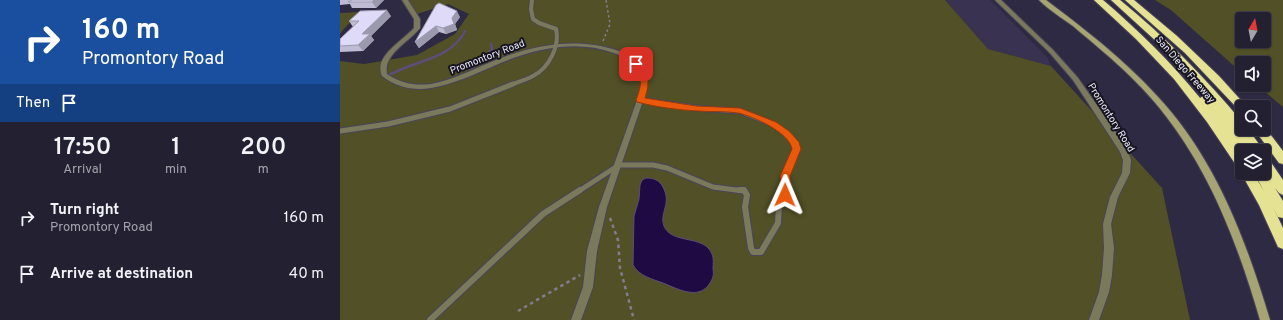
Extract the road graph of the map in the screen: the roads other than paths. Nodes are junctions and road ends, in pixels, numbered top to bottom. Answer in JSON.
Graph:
{"nodes":[{"id":1,"x":405,"y":0,"type":"edge"},
{"id":2,"x":532,"y":0,"type":"edge"},
{"id":3,"x":998,"y":0,"type":"edge"},
{"id":4,"x":1042,"y":0,"type":"edge"},
{"id":5,"x":1098,"y":0,"type":"edge"},
{"id":6,"x":1107,"y":0,"type":"edge"},
{"id":7,"x":1116,"y":0,"type":"edge"},
{"id":8,"x":1130,"y":0,"type":"edge"},
{"id":9,"x":556,"y":46,"type":"junction"},
{"id":10,"x":640,"y":100,"type":"junction"},
{"id":11,"x":1236,"y":100,"type":"edge"},
{"id":12,"x":340,"y":131,"type":"edge"},
{"id":13,"x":1265,"y":136,"type":"edge"},
{"id":14,"x":1241,"y":144,"type":"edge"},
{"id":15,"x":1253,"y":144,"type":"edge"},
{"id":16,"x":1235,"y":155,"type":"edge"},
{"id":17,"x":1283,"y":160,"type":"edge"},
{"id":18,"x":619,"y":165,"type":"junction"},
{"id":19,"x":1271,"y":171,"type":"edge"},
{"id":20,"x":1251,"y":180,"type":"edge"},
{"id":21,"x":1264,"y":180,"type":"edge"},
{"id":22,"x":1283,"y":190,"type":"edge"},
{"id":23,"x":1283,"y":213,"type":"edge"},
{"id":24,"x":1283,"y":242,"type":"edge"},
{"id":25,"x":430,"y":320,"type":"edge"},
{"id":26,"x":576,"y":320,"type":"edge"},
{"id":27,"x":1094,"y":320,"type":"edge"},
{"id":28,"x":1265,"y":320,"type":"edge"}],
"edges":[{"from":1,"to":9,"type":"street","name":"Promontory Road"},
{"from":2,"to":9,"type":"lane"},
{"from":3,"to":27,"type":"street","name":"Promontory Road"},
{"from":4,"to":28,"type":"main road"},
{"from":5,"to":16,"type":"highway","name":"San Diego Freeway"},
{"from":6,"to":14,"type":"highway"},
{"from":7,"to":15,"type":"highway"},
{"from":8,"to":11,"type":"highway","name":"San Diego Freeway"},
{"from":9,"to":10,"type":"street","name":"Promontory Road"},
{"from":9,"to":12,"type":"lane"},
{"from":10,"to":18,"type":"street","name":"Promontory Road"},
{"from":10,"to":18,"type":"lane"},
{"from":13,"to":17,"type":"highway"},
{"from":18,"to":25,"type":"lane"},
{"from":18,"to":26,"type":"street","name":"Promontory Road"},
{"from":19,"to":22,"type":"highway"},
{"from":20,"to":24,"type":"highway"},
{"from":21,"to":23,"type":"highway"}]}
